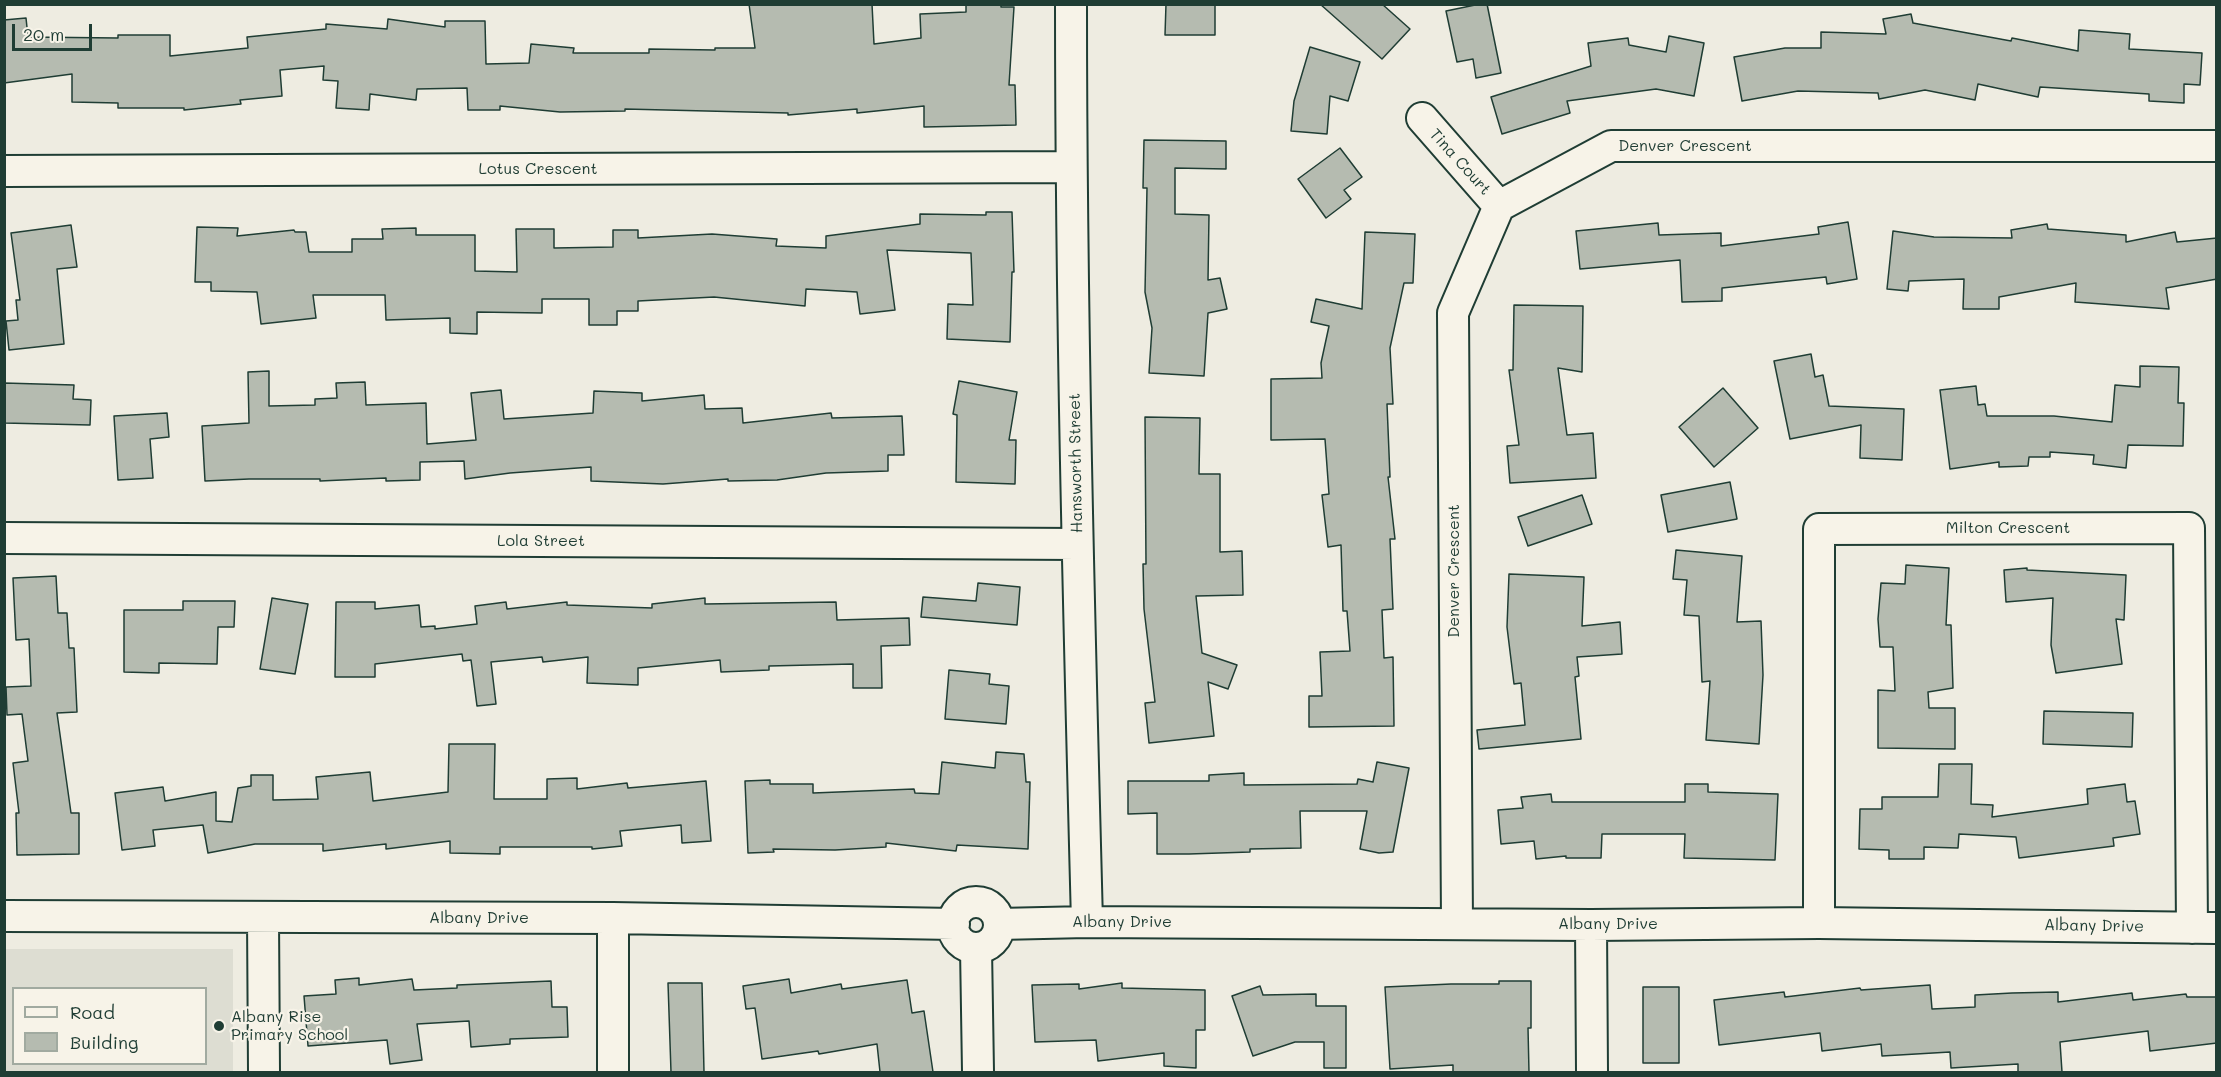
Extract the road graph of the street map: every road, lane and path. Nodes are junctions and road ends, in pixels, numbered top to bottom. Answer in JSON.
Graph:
{"nodes":[{"id":1,"x":1071,"y":4,"type":"edge"},
{"id":2,"x":1422,"y":118,"type":"dead end"},
{"id":3,"x":2217,"y":146,"type":"edge"},
{"id":4,"x":1071,"y":167,"type":"junction"},
{"id":5,"x":4,"y":171,"type":"edge"},
{"id":6,"x":1499,"y":206,"type":"junction"},
{"id":7,"x":4,"y":538,"type":"edge"},
{"id":8,"x":1077,"y":544,"type":"junction"},
{"id":9,"x":4,"y":916,"type":"edge"},
{"id":10,"x":263,"y":917,"type":"junction"},
{"id":11,"x":613,"y":918,"type":"junction"},
{"id":12,"x":1087,"y":922,"type":"junction"},
{"id":13,"x":1457,"y":923,"type":"junction"},
{"id":14,"x":1819,"y":923,"type":"junction"},
{"id":15,"x":954,"y":924,"type":"junction"},
{"id":16,"x":999,"y":924,"type":"junction"},
{"id":17,"x":1591,"y":925,"type":"junction"},
{"id":18,"x":2204,"y":928,"type":"edge"},
{"id":19,"x":976,"y":948,"type":"junction"},
{"id":20,"x":264,"y":1072,"type":"edge"},
{"id":21,"x":613,"y":1072,"type":"edge"},
{"id":22,"x":978,"y":1072,"type":"edge"},
{"id":23,"x":1592,"y":1072,"type":"edge"}],
"edges":[{"from":1,"to":4,"type":"street","name":"Hansworth Street"},
{"from":2,"to":6,"type":"street","name":"Tina Court"},
{"from":3,"to":6,"type":"street","name":"Denver Crescent"},
{"from":4,"to":5,"type":"street","name":"Lotus Crescent"},
{"from":4,"to":8,"type":"street","name":"Hansworth Street"},
{"from":6,"to":13,"type":"street","name":"Denver Crescent"},
{"from":7,"to":8,"type":"street","name":"Lola Street"},
{"from":8,"to":12,"type":"street","name":"Hansworth Street"},
{"from":9,"to":10,"type":"street","name":"Albany Drive"},
{"from":10,"to":11,"type":"street","name":"Albany Drive"},
{"from":10,"to":20,"type":"street"},
{"from":11,"to":15,"type":"street","name":"Albany Drive"},
{"from":11,"to":21,"type":"street"},
{"from":12,"to":13,"type":"street","name":"Albany Drive"},
{"from":12,"to":16,"type":"street","name":"Albany Drive"},
{"from":13,"to":17,"type":"street","name":"Albany Drive"},
{"from":14,"to":17,"type":"street","name":"Albany Drive"},
{"from":14,"to":18,"type":"street","name":"Albany Drive"},
{"from":14,"to":18,"type":"street","name":"Milton Crescent"},
{"from":15,"to":16,"type":"street"},
{"from":15,"to":19,"type":"street"},
{"from":16,"to":19,"type":"street"},
{"from":17,"to":23,"type":"street"},
{"from":19,"to":22,"type":"street"}]}
